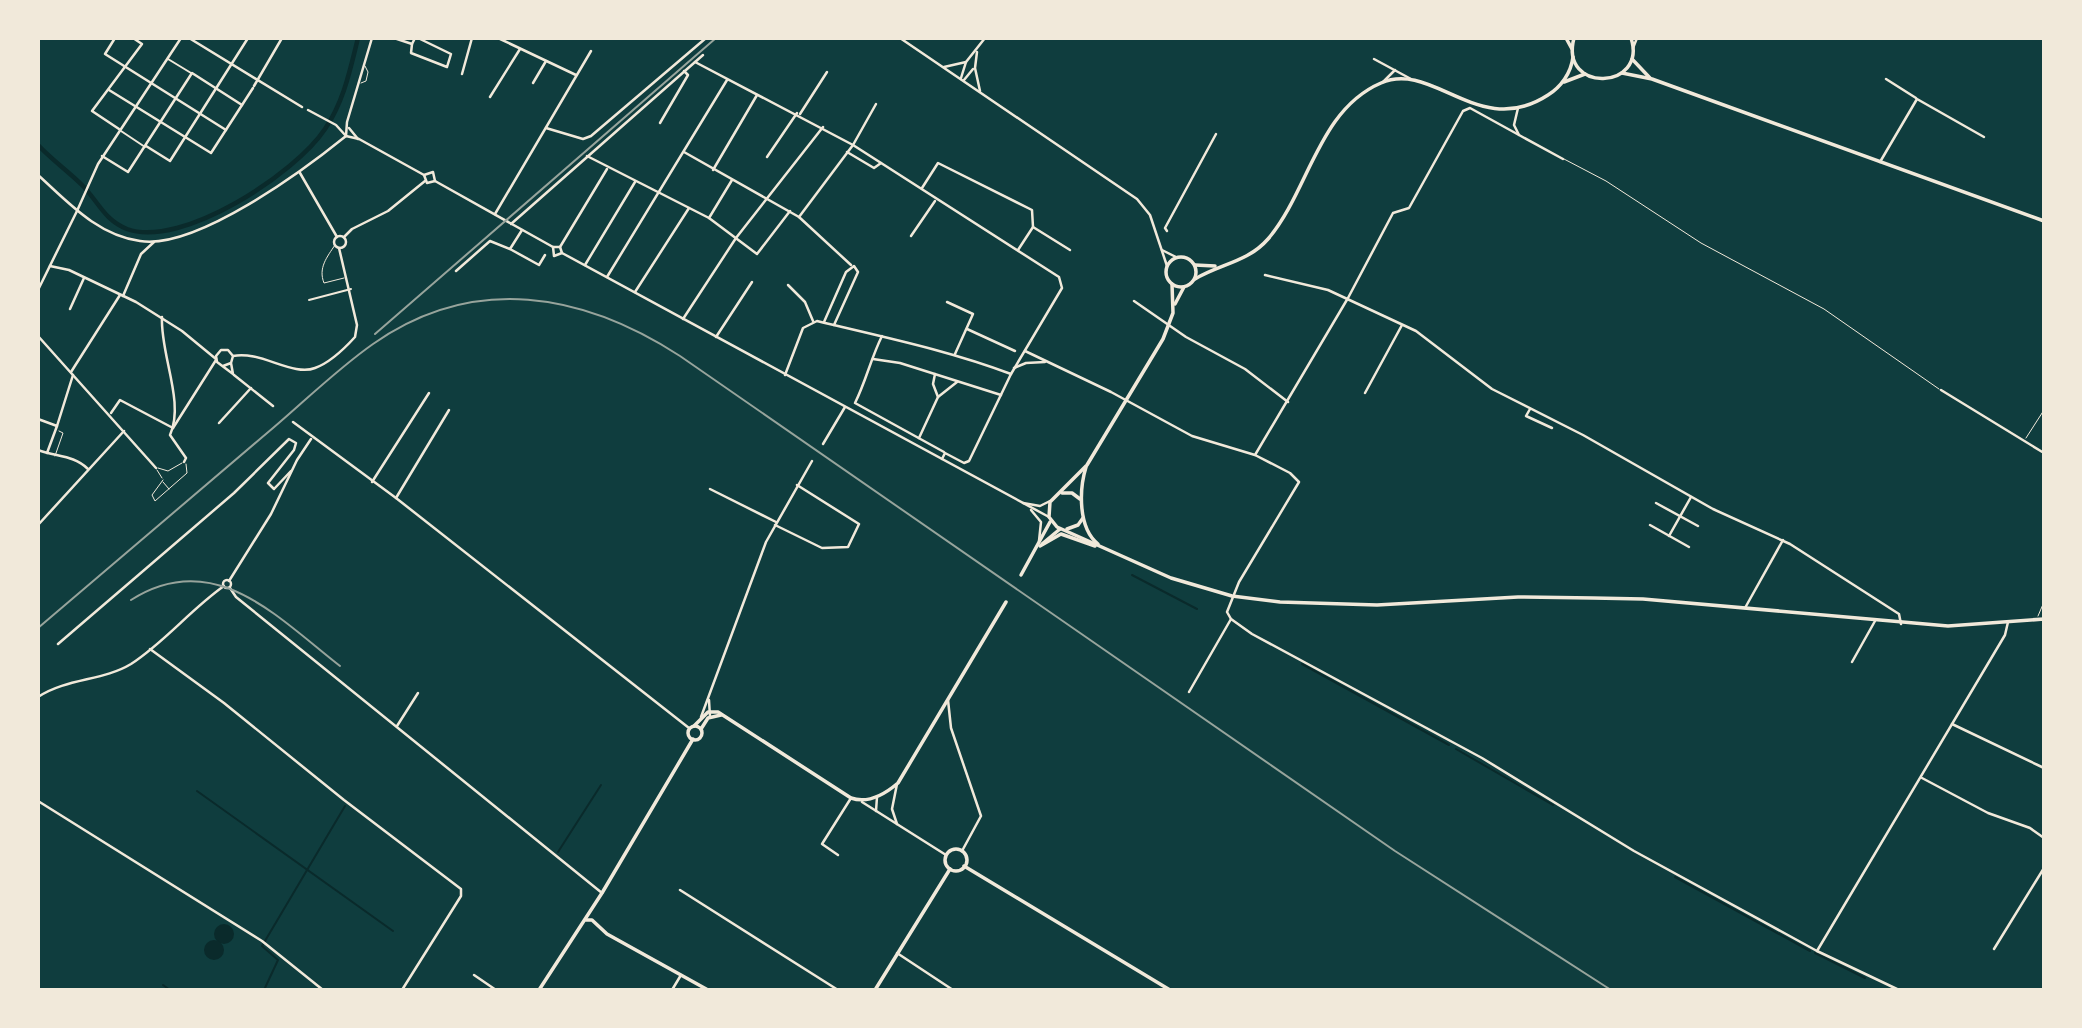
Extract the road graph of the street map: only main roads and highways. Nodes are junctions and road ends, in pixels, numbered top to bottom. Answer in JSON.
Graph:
{"nodes":[{"id":1,"x":1566,"y":38,"type":"edge"},
{"id":2,"x":1574,"y":38,"type":"edge"},
{"id":3,"x":1631,"y":38,"type":"edge"},
{"id":4,"x":1572,"y":49,"type":"junction"},
{"id":5,"x":1573,"y":57,"type":"junction"},
{"id":6,"x":1632,"y":59,"type":"junction"},
{"id":7,"x":1622,"y":73,"type":"junction"},
{"id":8,"x":1585,"y":74,"type":"junction"},
{"id":9,"x":1652,"y":79,"type":"junction"},
{"id":10,"x":1563,"y":82,"type":"junction"},
{"id":11,"x":2043,"y":221,"type":"edge"},
{"id":12,"x":1195,"y":265,"type":"junction"},
{"id":13,"x":1221,"y":266,"type":"junction"},
{"id":14,"x":1195,"y":279,"type":"junction"},
{"id":15,"x":1172,"y":284,"type":"junction"},
{"id":16,"x":1184,"y":287,"type":"junction"},
{"id":17,"x":1173,"y":309,"type":"junction"},
{"id":18,"x":1087,"y":465,"type":"junction"},
{"id":19,"x":1060,"y":494,"type":"junction"},
{"id":20,"x":1082,"y":501,"type":"junction"},
{"id":21,"x":1084,"y":517,"type":"junction"},
{"id":22,"x":1050,"y":519,"type":"junction"},
{"id":23,"x":1063,"y":529,"type":"junction"},
{"id":24,"x":1039,"y":546,"type":"junction"},
{"id":25,"x":1098,"y":547,"type":"junction"},
{"id":26,"x":1108,"y":552,"type":"junction"},
{"id":27,"x":1021,"y":575,"type":"dead end"},
{"id":28,"x":1006,"y":602,"type":"dead end"},
{"id":29,"x":2041,"y":619,"type":"edge"},
{"id":30,"x":723,"y":715,"type":"junction"},
{"id":31,"x":691,"y":727,"type":"junction"},
{"id":32,"x":701,"y":730,"type":"junction"},
{"id":33,"x":693,"y":739,"type":"junction"},
{"id":34,"x":964,"y":866,"type":"junction"},
{"id":35,"x":950,"y":869,"type":"junction"},
{"id":36,"x":585,"y":920,"type":"junction"},
{"id":37,"x":539,"y":989,"type":"edge"},
{"id":38,"x":708,"y":989,"type":"edge"},
{"id":39,"x":875,"y":989,"type":"edge"},
{"id":40,"x":1170,"y":989,"type":"edge"}],
"edges":[{"from":1,"to":4,"type":"main road"},
{"from":2,"to":4,"type":"main road"},
{"from":3,"to":6,"type":"main road"},
{"from":4,"to":5,"type":"main road"},
{"from":5,"to":8,"type":"main road"},
{"from":5,"to":10,"type":"main road"},
{"from":6,"to":7,"type":"main road"},
{"from":6,"to":9,"type":"main road"},
{"from":7,"to":8,"type":"main road"},
{"from":7,"to":9,"type":"main road"},
{"from":8,"to":10,"type":"main road"},
{"from":9,"to":11,"type":"main road"},
{"from":10,"to":13,"type":"main road"},
{"from":12,"to":13,"type":"main road"},
{"from":12,"to":14,"type":"main road"},
{"from":12,"to":15,"type":"main road"},
{"from":13,"to":14,"type":"main road"},
{"from":14,"to":16,"type":"main road"},
{"from":15,"to":16,"type":"main road"},
{"from":15,"to":17,"type":"main road"},
{"from":16,"to":17,"type":"main road"},
{"from":17,"to":18,"type":"main road"},
{"from":18,"to":19,"type":"main road"},
{"from":18,"to":20,"type":"main road"},
{"from":19,"to":20,"type":"main road"},
{"from":19,"to":22,"type":"main road"},
{"from":20,"to":21,"type":"main road"},
{"from":21,"to":23,"type":"main road"},
{"from":21,"to":26,"type":"main road"},
{"from":22,"to":23,"type":"main road"},
{"from":22,"to":24,"type":"main road"},
{"from":23,"to":24,"type":"main road"},
{"from":23,"to":25,"type":"main road"},
{"from":24,"to":25,"type":"main road"},
{"from":24,"to":27,"type":"main road"},
{"from":25,"to":26,"type":"main road"},
{"from":26,"to":29,"type":"main road"},
{"from":28,"to":30,"type":"main road"},
{"from":30,"to":31,"type":"main road"},
{"from":30,"to":32,"type":"main road"},
{"from":31,"to":32,"type":"main road"},
{"from":31,"to":33,"type":"main road"},
{"from":32,"to":33,"type":"main road"},
{"from":33,"to":36,"type":"main road"},
{"from":34,"to":35,"type":"main road"},
{"from":34,"to":35,"type":"main road"},
{"from":34,"to":40,"type":"main road"},
{"from":35,"to":39,"type":"main road"},
{"from":36,"to":37,"type":"main road"},
{"from":36,"to":38,"type":"main road"}]}
